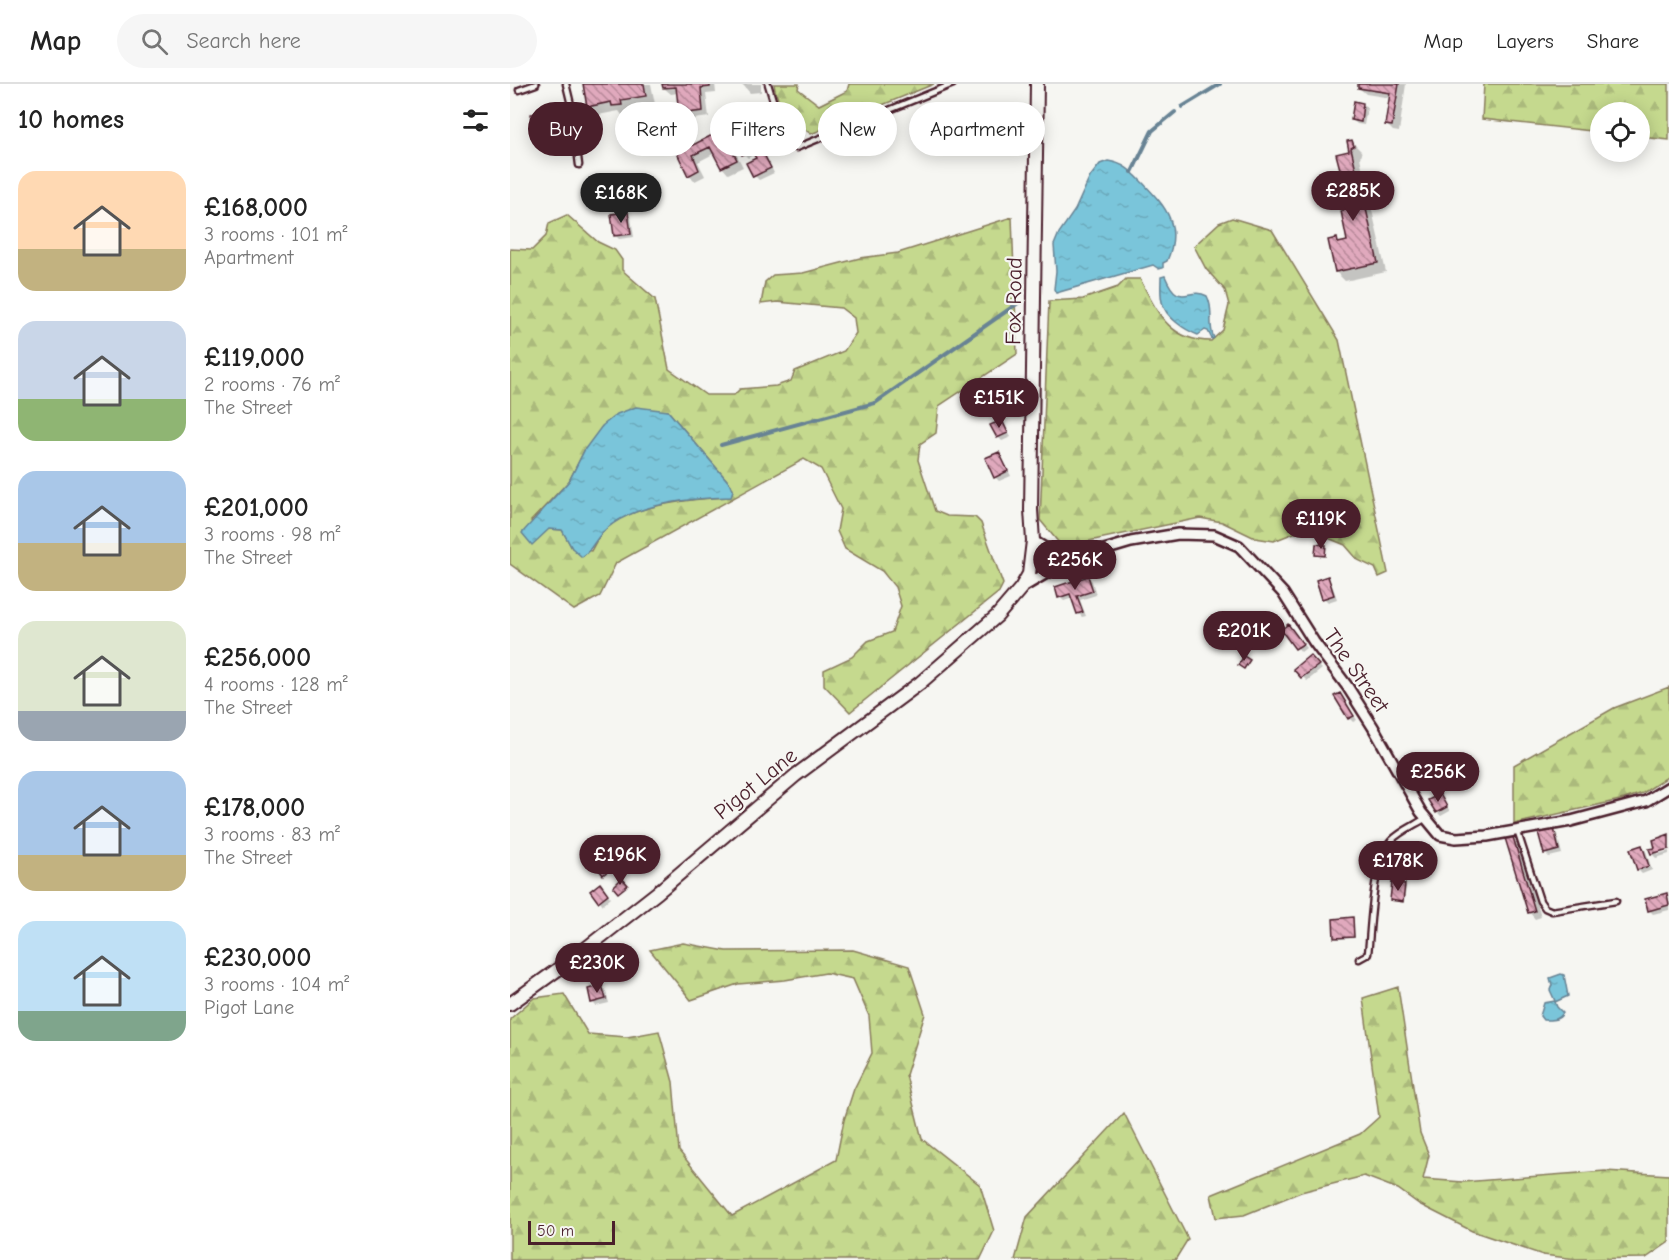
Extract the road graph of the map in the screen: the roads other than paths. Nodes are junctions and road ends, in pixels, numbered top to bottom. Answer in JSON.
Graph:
{"nodes":[{"id":1,"x":537,"y":84,"type":"edge"},
{"id":2,"x":566,"y":84,"type":"edge"},
{"id":3,"x":768,"y":84,"type":"edge"},
{"id":4,"x":953,"y":84,"type":"edge"},
{"id":5,"x":1037,"y":84,"type":"edge"},
{"id":6,"x":519,"y":90,"type":"dead end"},
{"id":7,"x":579,"y":165,"type":"dead end"},
{"id":8,"x":1033,"y":541,"type":"junction"},
{"id":9,"x":1067,"y":561,"type":"junction"},
{"id":10,"x":1021,"y":588,"type":"junction"},
{"id":11,"x":1669,"y":788,"type":"edge"},
{"id":12,"x":1426,"y":818,"type":"junction"},
{"id":13,"x":1517,"y":830,"type":"junction"},
{"id":14,"x":1616,"y":901,"type":"dead end"},
{"id":15,"x":1359,"y":959,"type":"dead end"},
{"id":16,"x":510,"y":1004,"type":"edge"}],
"edges":[{"from":1,"to":6,"type":"lane"},
{"from":2,"to":7,"type":"lane"},
{"from":3,"to":4,"type":"lane"},
{"from":5,"to":8,"type":"street","name":"Fox Road"},
{"from":8,"to":9,"type":"street"},
{"from":8,"to":10,"type":"street","name":"Fox Road"},
{"from":9,"to":10,"type":"street","name":"The Street"},
{"from":9,"to":12,"type":"street","name":"The Street"},
{"from":10,"to":16,"type":"street","name":"Pigot Lane"},
{"from":11,"to":13,"type":"street","name":"The Street"},
{"from":12,"to":13,"type":"street","name":"The Street"},
{"from":12,"to":15,"type":"lane"},
{"from":13,"to":14,"type":"lane"}]}
